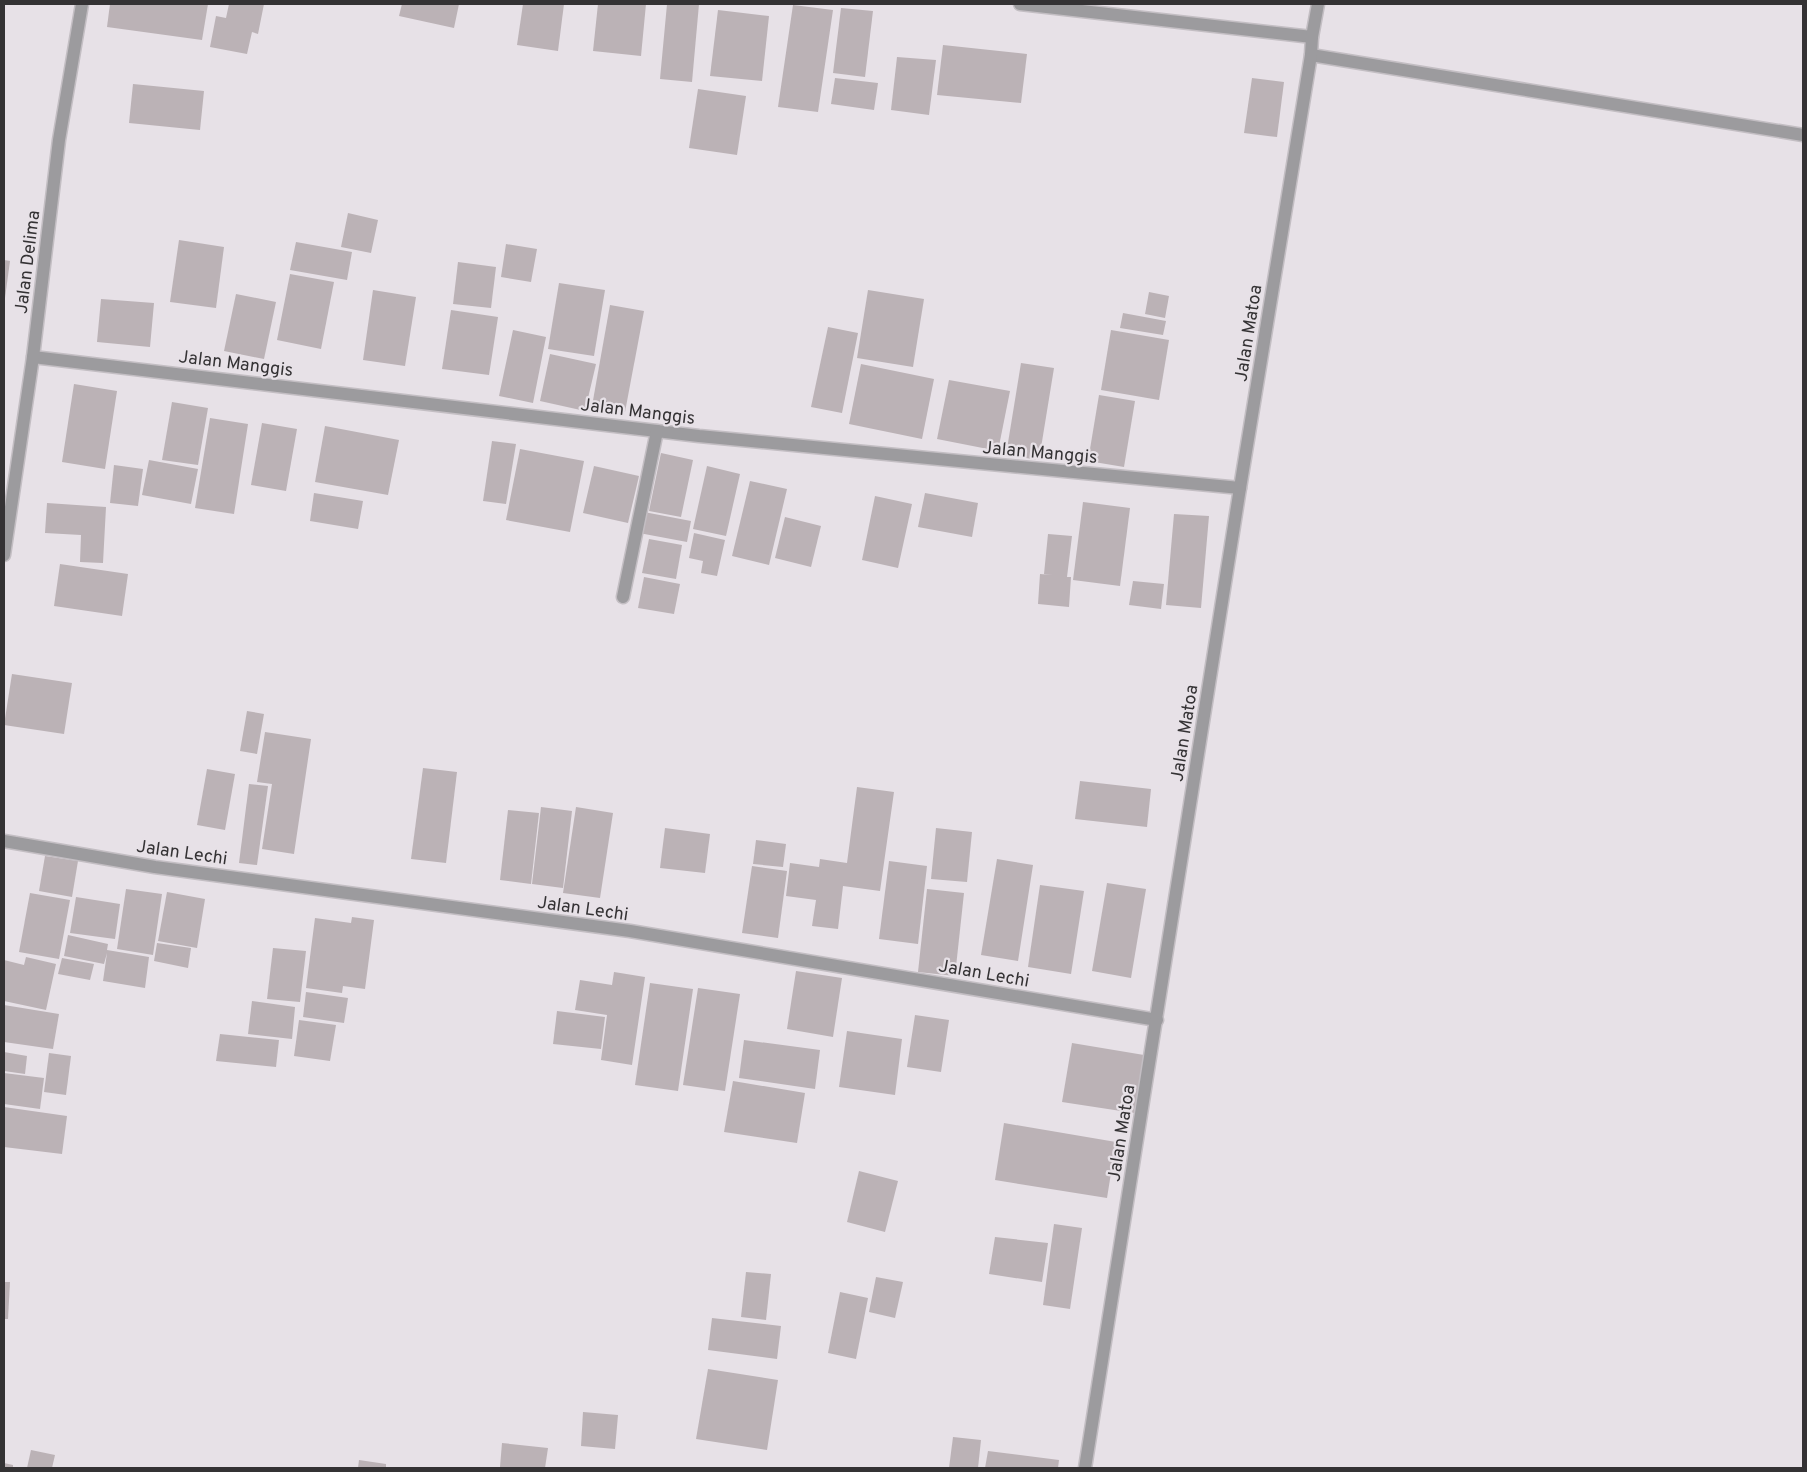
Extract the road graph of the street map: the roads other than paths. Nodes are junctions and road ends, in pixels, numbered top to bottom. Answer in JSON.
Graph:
{"nodes":[{"id":1,"x":82,"y":4,"type":"edge"},
{"id":2,"x":1020,"y":4,"type":"edge"},
{"id":3,"x":1318,"y":4,"type":"edge"},
{"id":4,"x":1312,"y":37,"type":"junction"},
{"id":5,"x":1311,"y":55,"type":"junction"},
{"id":6,"x":1803,"y":135,"type":"edge"},
{"id":7,"x":33,"y":357,"type":"junction"},
{"id":8,"x":657,"y":431,"type":"junction"},
{"id":9,"x":1240,"y":488,"type":"junction"},
{"id":10,"x":4,"y":555,"type":"edge"},
{"id":11,"x":623,"y":597,"type":"dead end"},
{"id":12,"x":4,"y":840,"type":"edge"},
{"id":13,"x":1157,"y":1020,"type":"junction"},
{"id":14,"x":1085,"y":1468,"type":"edge"}],
"edges":[{"from":1,"to":7,"type":"street","name":"Jalan Delima"},
{"from":2,"to":4,"type":"street"},
{"from":3,"to":4,"type":"street","name":"Jalan Matoa"},
{"from":4,"to":5,"type":"street","name":"Jalan Matoa"},
{"from":5,"to":6,"type":"street"},
{"from":5,"to":9,"type":"street","name":"Jalan Matoa"},
{"from":7,"to":8,"type":"street","name":"Jalan Manggis"},
{"from":7,"to":10,"type":"street","name":"Jalan Delima"},
{"from":8,"to":9,"type":"street","name":"Jalan Manggis"},
{"from":8,"to":11,"type":"street"},
{"from":9,"to":13,"type":"street","name":"Jalan Matoa"},
{"from":12,"to":13,"type":"street","name":"Jalan Lechi"},
{"from":13,"to":14,"type":"street","name":"Jalan Matoa"}]}
